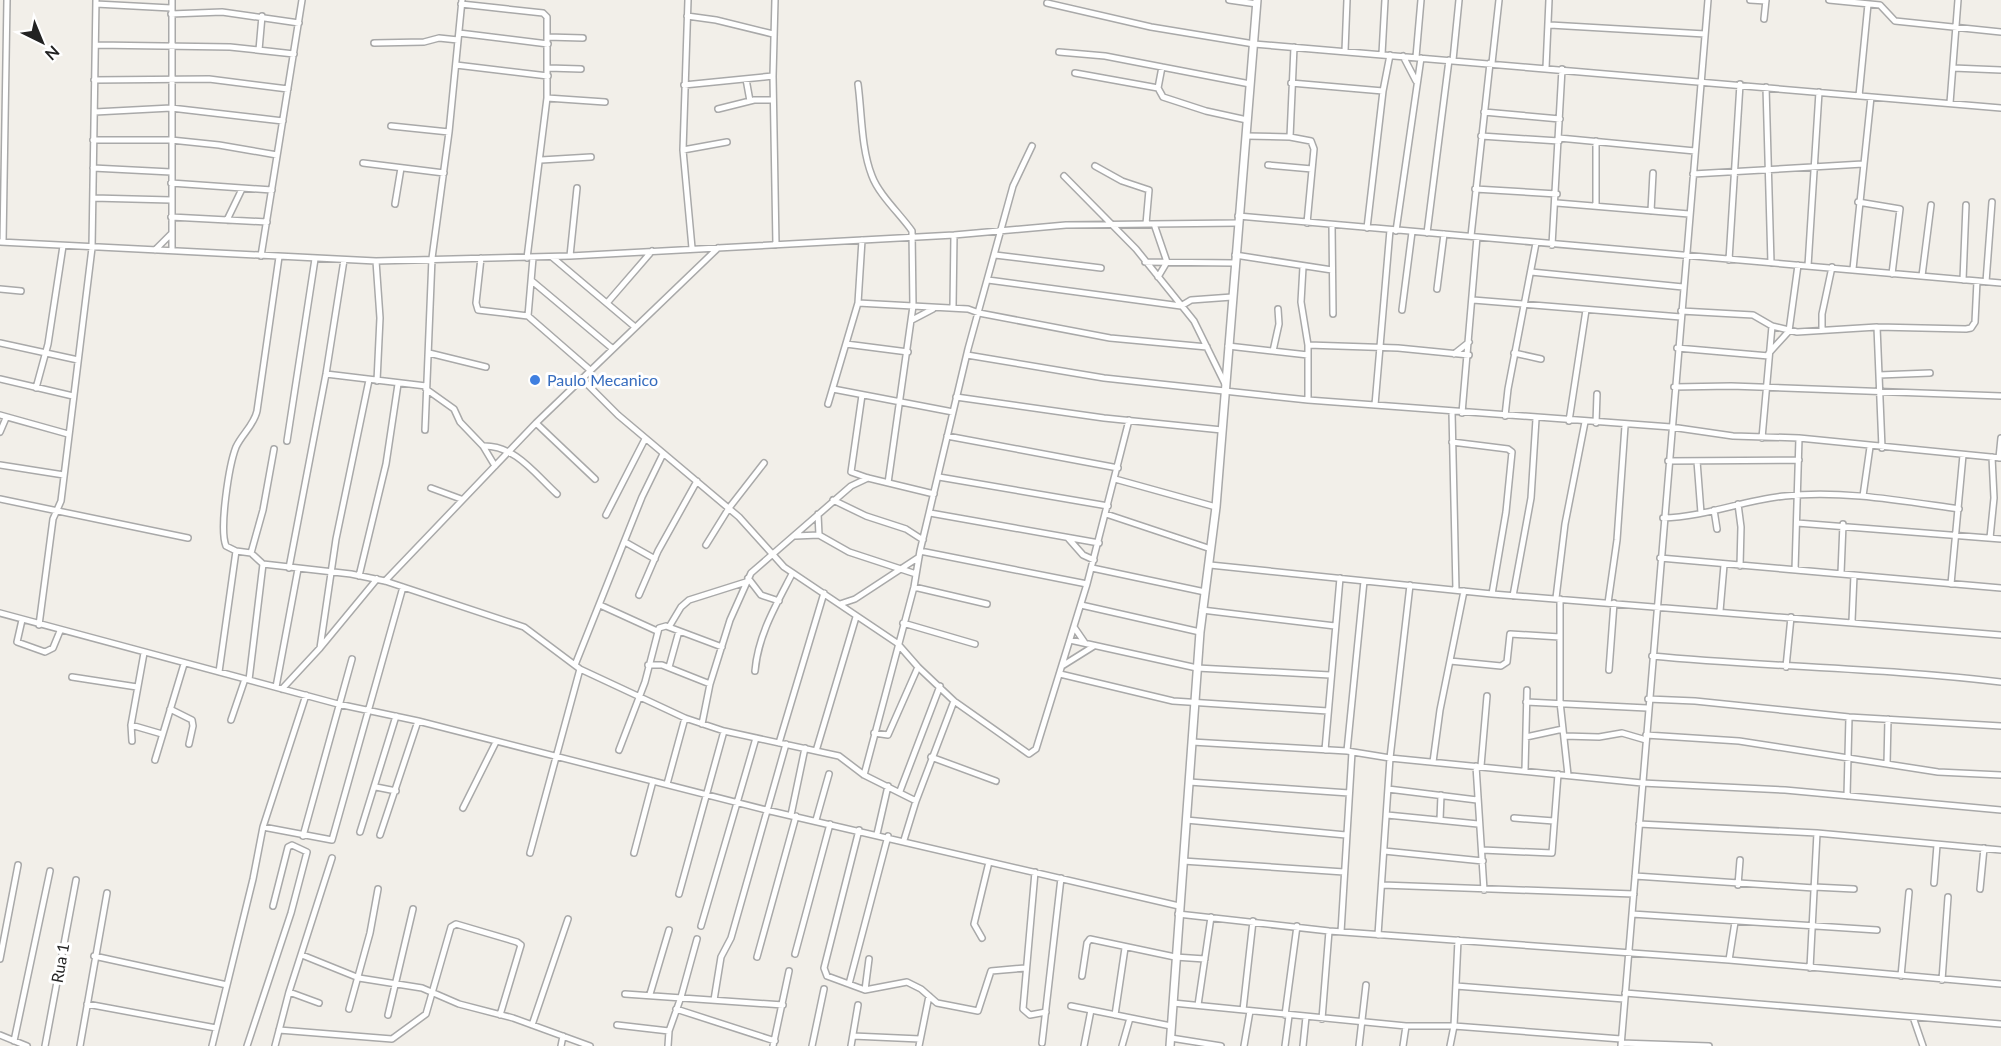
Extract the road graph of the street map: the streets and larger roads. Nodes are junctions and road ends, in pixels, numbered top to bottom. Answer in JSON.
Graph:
{"nodes":[{"id":1,"x":7,"y":0,"type":"edge"},
{"id":2,"x":172,"y":0,"type":"edge"},
{"id":3,"x":302,"y":0,"type":"edge"},
{"id":4,"x":688,"y":0,"type":"edge"},
{"id":5,"x":775,"y":0,"type":"edge"},
{"id":6,"x":1229,"y":0,"type":"edge"},
{"id":7,"x":1347,"y":0,"type":"edge"},
{"id":8,"x":1385,"y":0,"type":"edge"},
{"id":9,"x":1421,"y":0,"type":"edge"},
{"id":10,"x":1459,"y":0,"type":"edge"},
{"id":11,"x":1499,"y":0,"type":"edge"},
{"id":12,"x":1549,"y":0,"type":"edge"},
{"id":13,"x":1708,"y":0,"type":"edge"},
{"id":14,"x":1750,"y":0,"type":"edge"},
{"id":15,"x":1829,"y":0,"type":"edge"},
{"id":16,"x":1958,"y":0,"type":"edge"},
{"id":17,"x":1766,"y":1,"type":"edge"},
{"id":18,"x":96,"y":2,"type":"edge"},
{"id":19,"x":462,"y":2,"type":"edge"},
{"id":20,"x":1257,"y":2,"type":"edge"},
{"id":21,"x":1881,"y":2,"type":"edge"},
{"id":22,"x":1047,"y":3,"type":"dead end"},
{"id":23,"x":1868,"y":4,"type":"junction"},
{"id":24,"x":171,"y":11,"type":"junction"},
{"id":25,"x":262,"y":16,"type":"junction"},
{"id":26,"x":687,"y":16,"type":"junction"},
{"id":27,"x":1764,"y":20,"type":"dead end"},
{"id":28,"x":299,"y":23,"type":"junction"},
{"id":29,"x":1550,"y":26,"type":"junction"},
{"id":30,"x":1956,"y":28,"type":"junction"},
{"id":31,"x":2001,"y":32,"type":"edge"},
{"id":32,"x":773,"y":34,"type":"junction"},
{"id":33,"x":1705,"y":34,"type":"junction"},
{"id":34,"x":458,"y":37,"type":"junction"},
{"id":35,"x":547,"y":37,"type":"junction"},
{"id":36,"x":583,"y":38,"type":"dead end"},
{"id":37,"x":374,"y":43,"type":"dead end"},
{"id":38,"x":548,"y":44,"type":"junction"},
{"id":39,"x":1254,"y":44,"type":"junction"},
{"id":40,"x":96,"y":45,"type":"junction"},
{"id":41,"x":171,"y":46,"type":"junction"},
{"id":42,"x":1294,"y":47,"type":"junction"},
{"id":43,"x":259,"y":50,"type":"junction"},
{"id":44,"x":1345,"y":51,"type":"junction"},
{"id":45,"x":1059,"y":52,"type":"dead end"},
{"id":46,"x":294,"y":54,"type":"junction"},
{"id":47,"x":1382,"y":54,"type":"junction"},
{"id":48,"x":1390,"y":55,"type":"junction"},
{"id":49,"x":1403,"y":56,"type":"junction"},
{"id":50,"x":1418,"y":57,"type":"junction"},
{"id":51,"x":1451,"y":60,"type":"junction"},
{"id":52,"x":1491,"y":63,"type":"junction"},
{"id":53,"x":456,"y":65,"type":"junction"},
{"id":54,"x":1162,"y":67,"type":"junction"},
{"id":55,"x":548,"y":68,"type":"junction"},
{"id":56,"x":1546,"y":68,"type":"junction"},
{"id":57,"x":1953,"y":68,"type":"junction"},
{"id":58,"x":581,"y":69,"type":"dead end"},
{"id":59,"x":1562,"y":69,"type":"junction"},
{"id":60,"x":2001,"y":70,"type":"edge"},
{"id":61,"x":1075,"y":73,"type":"dead end"},
{"id":62,"x":548,"y":76,"type":"junction"},
{"id":63,"x":773,"y":76,"type":"junction"},
{"id":64,"x":170,"y":78,"type":"junction"},
{"id":65,"x":746,"y":79,"type":"junction"},
{"id":66,"x":94,"y":80,"type":"junction"},
{"id":67,"x":1416,"y":81,"type":"junction"},
{"id":68,"x":1701,"y":81,"type":"junction"},
{"id":69,"x":1291,"y":82,"type":"junction"},
{"id":70,"x":858,"y":84,"type":"dead end"},
{"id":71,"x":1250,"y":84,"type":"junction"},
{"id":72,"x":1740,"y":84,"type":"junction"},
{"id":73,"x":684,"y":86,"type":"junction"},
{"id":74,"x":1766,"y":87,"type":"junction"},
{"id":75,"x":1158,"y":88,"type":"junction"},
{"id":76,"x":288,"y":89,"type":"junction"},
{"id":77,"x":1383,"y":91,"type":"junction"},
{"id":78,"x":1819,"y":92,"type":"junction"},
{"id":79,"x":1858,"y":96,"type":"junction"},
{"id":80,"x":1871,"y":97,"type":"junction"},
{"id":81,"x":547,"y":98,"type":"junction"},
{"id":82,"x":773,"y":100,"type":"junction"},
{"id":83,"x":750,"y":101,"type":"junction"},
{"id":84,"x":605,"y":102,"type":"dead end"},
{"id":85,"x":1950,"y":103,"type":"junction"},
{"id":86,"x":171,"y":108,"type":"junction"},
{"id":87,"x":2001,"y":108,"type":"edge"},
{"id":88,"x":718,"y":109,"type":"dead end"},
{"id":89,"x":95,"y":112,"type":"junction"},
{"id":90,"x":1484,"y":112,"type":"junction"},
{"id":91,"x":1560,"y":119,"type":"junction"},
{"id":92,"x":1247,"y":120,"type":"junction"},
{"id":93,"x":283,"y":121,"type":"junction"},
{"id":94,"x":391,"y":126,"type":"dead end"},
{"id":95,"x":449,"y":132,"type":"junction"},
{"id":96,"x":1246,"y":136,"type":"junction"},
{"id":97,"x":1481,"y":136,"type":"junction"},
{"id":98,"x":1290,"y":137,"type":"junction"},
{"id":99,"x":1559,"y":139,"type":"junction"},
{"id":100,"x":93,"y":140,"type":"junction"},
{"id":101,"x":171,"y":140,"type":"junction"},
{"id":102,"x":1596,"y":141,"type":"junction"},
{"id":103,"x":727,"y":142,"type":"dead end"},
{"id":104,"x":1032,"y":146,"type":"dead end"},
{"id":105,"x":684,"y":150,"type":"junction"},
{"id":106,"x":1695,"y":151,"type":"junction"},
{"id":107,"x":278,"y":155,"type":"junction"},
{"id":108,"x":591,"y":157,"type":"dead end"},
{"id":109,"x":541,"y":160,"type":"junction"},
{"id":110,"x":363,"y":163,"type":"dead end"},
{"id":111,"x":1863,"y":164,"type":"junction"},
{"id":112,"x":1268,"y":165,"type":"dead end"},
{"id":113,"x":1814,"y":165,"type":"junction"},
{"id":114,"x":1095,"y":166,"type":"dead end"},
{"id":115,"x":93,"y":168,"type":"junction"},
{"id":116,"x":401,"y":168,"type":"junction"},
{"id":117,"x":1767,"y":168,"type":"junction"},
{"id":118,"x":1312,"y":169,"type":"junction"},
{"id":119,"x":1735,"y":170,"type":"junction"},
{"id":120,"x":171,"y":172,"type":"junction"},
{"id":121,"x":444,"y":173,"type":"junction"},
{"id":122,"x":1653,"y":173,"type":"dead end"},
{"id":123,"x":1693,"y":174,"type":"junction"},
{"id":124,"x":1064,"y":176,"type":"dead end"},
{"id":125,"x":171,"y":183,"type":"junction"},
{"id":126,"x":577,"y":188,"type":"dead end"},
{"id":127,"x":242,"y":189,"type":"junction"},
{"id":128,"x":1475,"y":189,"type":"junction"},
{"id":129,"x":272,"y":190,"type":"junction"},
{"id":130,"x":1557,"y":194,"type":"junction"},
{"id":131,"x":93,"y":198,"type":"junction"},
{"id":132,"x":171,"y":200,"type":"junction"},
{"id":133,"x":1858,"y":202,"type":"junction"},
{"id":134,"x":1992,"y":202,"type":"dead end"},
{"id":135,"x":1557,"y":203,"type":"junction"},
{"id":136,"x":395,"y":204,"type":"dead end"},
{"id":137,"x":1596,"y":205,"type":"junction"},
{"id":138,"x":1931,"y":205,"type":"dead end"},
{"id":139,"x":1966,"y":206,"type":"dead end"},
{"id":140,"x":1651,"y":211,"type":"junction"},
{"id":141,"x":1689,"y":214,"type":"junction"},
{"id":142,"x":171,"y":217,"type":"junction"},
{"id":143,"x":227,"y":219,"type":"junction"},
{"id":144,"x":1238,"y":219,"type":"junction"},
{"id":145,"x":267,"y":222,"type":"junction"},
{"id":146,"x":1307,"y":223,"type":"junction"},
{"id":147,"x":1146,"y":224,"type":"junction"},
{"id":148,"x":1154,"y":224,"type":"junction"},
{"id":149,"x":1332,"y":225,"type":"junction"},
{"id":150,"x":1111,"y":226,"type":"junction"},
{"id":151,"x":1367,"y":228,"type":"junction"},
{"id":152,"x":1393,"y":230,"type":"junction"},
{"id":153,"x":1003,"y":231,"type":"junction"},
{"id":154,"x":1412,"y":232,"type":"junction"},
{"id":155,"x":1427,"y":233,"type":"junction"},
{"id":156,"x":171,"y":234,"type":"junction"},
{"id":157,"x":1444,"y":234,"type":"junction"},
{"id":158,"x":954,"y":235,"type":"junction"},
{"id":159,"x":913,"y":237,"type":"junction"},
{"id":160,"x":1474,"y":237,"type":"junction"},
{"id":161,"x":862,"y":240,"type":"junction"},
{"id":162,"x":1,"y":242,"type":"edge"},
{"id":163,"x":1536,"y":243,"type":"junction"},
{"id":164,"x":776,"y":245,"type":"junction"},
{"id":165,"x":1552,"y":245,"type":"junction"},
{"id":166,"x":63,"y":246,"type":"junction"},
{"id":167,"x":92,"y":248,"type":"junction"},
{"id":168,"x":692,"y":248,"type":"junction"},
{"id":169,"x":718,"y":248,"type":"junction"},
{"id":170,"x":155,"y":250,"type":"junction"},
{"id":171,"x":172,"y":250,"type":"junction"},
{"id":172,"x":652,"y":251,"type":"junction"},
{"id":173,"x":995,"y":255,"type":"junction"},
{"id":174,"x":1235,"y":255,"type":"junction"},
{"id":175,"x":261,"y":256,"type":"junction"},
{"id":176,"x":570,"y":256,"type":"junction"},
{"id":177,"x":279,"y":257,"type":"junction"},
{"id":178,"x":552,"y":257,"type":"junction"},
{"id":179,"x":1686,"y":257,"type":"junction"},
{"id":180,"x":432,"y":258,"type":"junction"},
{"id":181,"x":481,"y":258,"type":"junction"},
{"id":182,"x":530,"y":258,"type":"junction"},
{"id":183,"x":315,"y":259,"type":"junction"},
{"id":184,"x":344,"y":260,"type":"junction"},
{"id":185,"x":1729,"y":260,"type":"junction"},
{"id":186,"x":376,"y":261,"type":"junction"},
{"id":187,"x":1145,"y":262,"type":"junction"},
{"id":188,"x":1167,"y":262,"type":"junction"},
{"id":189,"x":1235,"y":263,"type":"junction"},
{"id":190,"x":1771,"y":263,"type":"junction"},
{"id":191,"x":1798,"y":265,"type":"junction"},
{"id":192,"x":1808,"y":266,"type":"junction"},
{"id":193,"x":1303,"y":267,"type":"junction"},
{"id":194,"x":1832,"y":267,"type":"junction"},
{"id":195,"x":1101,"y":268,"type":"dead end"},
{"id":196,"x":1853,"y":269,"type":"junction"},
{"id":197,"x":1332,"y":270,"type":"junction"},
{"id":198,"x":1531,"y":272,"type":"junction"},
{"id":199,"x":1892,"y":274,"type":"junction"},
{"id":200,"x":1922,"y":276,"type":"junction"},
{"id":201,"x":1158,"y":277,"type":"junction"},
{"id":202,"x":988,"y":279,"type":"junction"},
{"id":203,"x":1963,"y":280,"type":"junction"},
{"id":204,"x":532,"y":281,"type":"junction"},
{"id":205,"x":1977,"y":281,"type":"junction"},
{"id":206,"x":1986,"y":282,"type":"junction"},
{"id":207,"x":2001,"y":283,"type":"edge"},
{"id":208,"x":1683,"y":287,"type":"junction"},
{"id":209,"x":0,"y":289,"type":"edge"},
{"id":210,"x":1437,"y":289,"type":"dead end"},
{"id":211,"x":21,"y":291,"type":"dead end"},
{"id":212,"x":1232,"y":297,"type":"junction"},
{"id":213,"x":1473,"y":300,"type":"junction"},
{"id":214,"x":607,"y":303,"type":"junction"},
{"id":215,"x":858,"y":303,"type":"junction"},
{"id":216,"x":1524,"y":304,"type":"junction"},
{"id":217,"x":913,"y":306,"type":"junction"},
{"id":218,"x":1182,"y":306,"type":"junction"},
{"id":219,"x":953,"y":307,"type":"junction"},
{"id":220,"x":934,"y":308,"type":"junction"},
{"id":221,"x":1278,"y":309,"type":"dead end"},
{"id":222,"x":1402,"y":310,"type":"dead end"},
{"id":223,"x":1586,"y":310,"type":"junction"},
{"id":224,"x":979,"y":313,"type":"junction"},
{"id":225,"x":1333,"y":314,"type":"dead end"},
{"id":226,"x":1681,"y":314,"type":"junction"},
{"id":227,"x":528,"y":316,"type":"junction"},
{"id":228,"x":912,"y":320,"type":"junction"},
{"id":229,"x":1772,"y":326,"type":"junction"},
{"id":230,"x":635,"y":327,"type":"junction"},
{"id":231,"x":1877,"y":327,"type":"junction"},
{"id":232,"x":1822,"y":330,"type":"junction"},
{"id":233,"x":1789,"y":331,"type":"junction"},
{"id":234,"x":1469,"y":342,"type":"junction"},
{"id":235,"x":0,"y":343,"type":"edge"},
{"id":236,"x":846,"y":344,"type":"junction"},
{"id":237,"x":1308,"y":345,"type":"junction"},
{"id":238,"x":1228,"y":346,"type":"junction"},
{"id":239,"x":1206,"y":347,"type":"junction"},
{"id":240,"x":1380,"y":348,"type":"junction"},
{"id":241,"x":1677,"y":348,"type":"junction"},
{"id":242,"x":613,"y":349,"type":"junction"},
{"id":243,"x":1273,"y":351,"type":"junction"},
{"id":244,"x":908,"y":352,"type":"junction"},
{"id":245,"x":429,"y":353,"type":"junction"},
{"id":246,"x":1514,"y":353,"type":"junction"},
{"id":247,"x":1454,"y":354,"type":"junction"},
{"id":248,"x":45,"y":355,"type":"junction"},
{"id":249,"x":967,"y":355,"type":"junction"},
{"id":250,"x":1308,"y":355,"type":"junction"},
{"id":251,"x":1468,"y":355,"type":"junction"},
{"id":252,"x":1769,"y":355,"type":"junction"},
{"id":253,"x":1541,"y":359,"type":"dead end"},
{"id":254,"x":78,"y":360,"type":"junction"},
{"id":255,"x":486,"y":367,"type":"dead end"},
{"id":256,"x":590,"y":370,"type":"junction"},
{"id":257,"x":1930,"y":373,"type":"dead end"},
{"id":258,"x":326,"y":374,"type":"junction"},
{"id":259,"x":1879,"y":375,"type":"junction"},
{"id":260,"x":0,"y":379,"type":"edge"},
{"id":261,"x":582,"y":379,"type":"junction"},
{"id":262,"x":369,"y":380,"type":"junction"},
{"id":263,"x":377,"y":381,"type":"junction"},
{"id":264,"x":398,"y":384,"type":"junction"},
{"id":265,"x":1674,"y":387,"type":"junction"},
{"id":266,"x":36,"y":388,"type":"junction"},
{"id":267,"x":426,"y":388,"type":"junction"},
{"id":268,"x":1226,"y":388,"type":"junction"},
{"id":269,"x":1765,"y":388,"type":"junction"},
{"id":270,"x":832,"y":389,"type":"junction"},
{"id":271,"x":1879,"y":392,"type":"junction"},
{"id":272,"x":1597,"y":393,"type":"dead end"},
{"id":273,"x":862,"y":394,"type":"junction"},
{"id":274,"x":73,"y":396,"type":"junction"},
{"id":275,"x":2001,"y":396,"type":"edge"},
{"id":276,"x":956,"y":397,"type":"junction"},
{"id":277,"x":1308,"y":400,"type":"junction"},
{"id":278,"x":901,"y":402,"type":"junction"},
{"id":279,"x":828,"y":404,"type":"dead end"},
{"id":280,"x":1375,"y":405,"type":"junction"},
{"id":281,"x":953,"y":412,"type":"junction"},
{"id":282,"x":1452,"y":412,"type":"junction"},
{"id":283,"x":1462,"y":413,"type":"junction"},
{"id":284,"x":1505,"y":416,"type":"junction"},
{"id":285,"x":3,"y":417,"type":"edge"},
{"id":286,"x":1536,"y":419,"type":"junction"},
{"id":287,"x":1129,"y":420,"type":"junction"},
{"id":288,"x":1569,"y":421,"type":"junction"},
{"id":289,"x":1585,"y":422,"type":"junction"},
{"id":290,"x":536,"y":423,"type":"junction"},
{"id":291,"x":1596,"y":423,"type":"junction"},
{"id":292,"x":1625,"y":426,"type":"junction"},
{"id":293,"x":1671,"y":427,"type":"junction"},
{"id":294,"x":425,"y":430,"type":"dead end"},
{"id":295,"x":1222,"y":430,"type":"junction"},
{"id":296,"x":0,"y":432,"type":"edge"},
{"id":297,"x":68,"y":434,"type":"junction"},
{"id":298,"x":947,"y":436,"type":"junction"},
{"id":299,"x":645,"y":438,"type":"junction"},
{"id":300,"x":1762,"y":438,"type":"junction"},
{"id":301,"x":1798,"y":438,"type":"junction"},
{"id":302,"x":2001,"y":438,"type":"edge"},
{"id":303,"x":287,"y":441,"type":"dead end"},
{"id":304,"x":1452,"y":442,"type":"junction"},
{"id":305,"x":483,"y":446,"type":"junction"},
{"id":306,"x":1870,"y":447,"type":"junction"},
{"id":307,"x":1882,"y":448,"type":"junction"},
{"id":308,"x":274,"y":449,"type":"dead end"},
{"id":309,"x":510,"y":451,"type":"junction"},
{"id":310,"x":663,"y":454,"type":"junction"},
{"id":311,"x":1963,"y":455,"type":"junction"},
{"id":312,"x":1992,"y":457,"type":"junction"},
{"id":313,"x":2000,"y":458,"type":"edge"},
{"id":314,"x":1799,"y":459,"type":"junction"},
{"id":315,"x":1668,"y":461,"type":"junction"},
{"id":316,"x":1697,"y":461,"type":"junction"},
{"id":317,"x":764,"y":463,"type":"dead end"},
{"id":318,"x":0,"y":465,"type":"edge"},
{"id":319,"x":495,"y":466,"type":"junction"},
{"id":320,"x":1118,"y":468,"type":"junction"},
{"id":321,"x":851,"y":471,"type":"junction"},
{"id":322,"x":64,"y":475,"type":"junction"},
{"id":323,"x":939,"y":477,"type":"junction"},
{"id":324,"x":868,"y":478,"type":"junction"},
{"id":325,"x":595,"y":479,"type":"dead end"},
{"id":326,"x":1115,"y":479,"type":"junction"},
{"id":327,"x":697,"y":481,"type":"junction"},
{"id":328,"x":888,"y":483,"type":"junction"},
{"id":329,"x":851,"y":486,"type":"junction"},
{"id":330,"x":431,"y":488,"type":"dead end"},
{"id":331,"x":557,"y":494,"type":"dead end"},
{"id":332,"x":934,"y":494,"type":"junction"},
{"id":333,"x":1797,"y":495,"type":"junction"},
{"id":334,"x":1863,"y":496,"type":"junction"},
{"id":335,"x":0,"y":499,"type":"edge"},
{"id":336,"x":461,"y":499,"type":"junction"},
{"id":337,"x":833,"y":500,"type":"junction"},
{"id":338,"x":1738,"y":504,"type":"junction"},
{"id":339,"x":1108,"y":506,"type":"junction"},
{"id":340,"x":1216,"y":507,"type":"junction"},
{"id":341,"x":729,"y":508,"type":"junction"},
{"id":342,"x":1959,"y":509,"type":"junction"},
{"id":343,"x":1714,"y":510,"type":"junction"},
{"id":344,"x":56,"y":512,"type":"junction"},
{"id":345,"x":818,"y":513,"type":"junction"},
{"id":346,"x":930,"y":513,"type":"junction"},
{"id":347,"x":1701,"y":513,"type":"junction"},
{"id":348,"x":1106,"y":514,"type":"junction"},
{"id":349,"x":606,"y":515,"type":"dead end"},
{"id":350,"x":1663,"y":518,"type":"junction"},
{"id":351,"x":1797,"y":523,"type":"junction"},
{"id":352,"x":1843,"y":524,"type":"junction"},
{"id":353,"x":1717,"y":529,"type":"dead end"},
{"id":354,"x":819,"y":535,"type":"junction"},
{"id":355,"x":1954,"y":536,"type":"junction"},
{"id":356,"x":793,"y":537,"type":"junction"},
{"id":357,"x":1067,"y":537,"type":"junction"},
{"id":358,"x":188,"y":538,"type":"dead end"},
{"id":359,"x":1990,"y":538,"type":"junction"},
{"id":360,"x":2001,"y":539,"type":"edge"},
{"id":361,"x":922,"y":540,"type":"junction"},
{"id":362,"x":625,"y":542,"type":"junction"},
{"id":363,"x":1099,"y":543,"type":"junction"},
{"id":364,"x":706,"y":545,"type":"dead end"},
{"id":365,"x":1211,"y":549,"type":"junction"},
{"id":366,"x":236,"y":551,"type":"junction"},
{"id":367,"x":251,"y":553,"type":"junction"},
{"id":368,"x":771,"y":554,"type":"junction"},
{"id":369,"x":919,"y":554,"type":"junction"},
{"id":370,"x":1660,"y":558,"type":"junction"},
{"id":371,"x":655,"y":559,"type":"junction"},
{"id":372,"x":1094,"y":560,"type":"junction"},
{"id":373,"x":263,"y":564,"type":"junction"},
{"id":374,"x":1210,"y":565,"type":"junction"},
{"id":375,"x":1724,"y":565,"type":"junction"},
{"id":376,"x":1740,"y":566,"type":"junction"},
{"id":377,"x":289,"y":568,"type":"junction"},
{"id":378,"x":899,"y":568,"type":"junction"},
{"id":379,"x":1092,"y":568,"type":"junction"},
{"id":380,"x":297,"y":569,"type":"junction"},
{"id":381,"x":1795,"y":570,"type":"junction"},
{"id":382,"x":330,"y":572,"type":"junction"},
{"id":383,"x":1841,"y":573,"type":"junction"},
{"id":384,"x":792,"y":574,"type":"junction"},
{"id":385,"x":916,"y":574,"type":"junction"},
{"id":386,"x":1854,"y":575,"type":"junction"},
{"id":387,"x":359,"y":576,"type":"junction"},
{"id":388,"x":1340,"y":578,"type":"junction"},
{"id":389,"x":377,"y":579,"type":"junction"},
{"id":390,"x":747,"y":580,"type":"junction"},
{"id":391,"x":385,"y":581,"type":"junction"},
{"id":392,"x":1364,"y":581,"type":"junction"},
{"id":393,"x":1087,"y":584,"type":"junction"},
{"id":394,"x":1951,"y":584,"type":"junction"},
{"id":395,"x":1410,"y":585,"type":"junction"},
{"id":396,"x":403,"y":587,"type":"junction"},
{"id":397,"x":914,"y":587,"type":"junction"},
{"id":398,"x":2001,"y":588,"type":"edge"},
{"id":399,"x":1456,"y":590,"type":"junction"},
{"id":400,"x":1464,"y":591,"type":"junction"},
{"id":401,"x":1205,"y":592,"type":"junction"},
{"id":402,"x":824,"y":593,"type":"junction"},
{"id":403,"x":1492,"y":594,"type":"junction"},
{"id":404,"x":639,"y":595,"type":"dead end"},
{"id":405,"x":1513,"y":596,"type":"junction"},
{"id":406,"x":1558,"y":598,"type":"junction"},
{"id":407,"x":779,"y":601,"type":"junction"},
{"id":408,"x":1611,"y":603,"type":"junction"},
{"id":409,"x":840,"y":604,"type":"junction"},
{"id":410,"x":987,"y":604,"type":"dead end"},
{"id":411,"x":600,"y":605,"type":"junction"},
{"id":412,"x":1081,"y":605,"type":"junction"},
{"id":413,"x":1655,"y":606,"type":"junction"},
{"id":414,"x":1203,"y":610,"type":"junction"},
{"id":415,"x":1720,"y":611,"type":"junction"},
{"id":416,"x":0,"y":613,"type":"edge"},
{"id":417,"x":856,"y":617,"type":"junction"},
{"id":418,"x":1791,"y":617,"type":"junction"},
{"id":419,"x":22,"y":620,"type":"junction"},
{"id":420,"x":1852,"y":621,"type":"junction"},
{"id":421,"x":903,"y":622,"type":"junction"},
{"id":422,"x":39,"y":625,"type":"junction"},
{"id":423,"x":1335,"y":626,"type":"junction"},
{"id":424,"x":669,"y":627,"type":"junction"},
{"id":425,"x":1074,"y":627,"type":"junction"},
{"id":426,"x":60,"y":631,"type":"junction"},
{"id":427,"x":657,"y":631,"type":"junction"},
{"id":428,"x":679,"y":631,"type":"junction"},
{"id":429,"x":1200,"y":632,"type":"junction"},
{"id":430,"x":2001,"y":635,"type":"edge"},
{"id":431,"x":1560,"y":637,"type":"junction"},
{"id":432,"x":1070,"y":640,"type":"junction"},
{"id":433,"x":897,"y":643,"type":"junction"},
{"id":434,"x":1085,"y":643,"type":"junction"},
{"id":435,"x":975,"y":644,"type":"dead end"},
{"id":436,"x":1094,"y":646,"type":"junction"},
{"id":437,"x":722,"y":647,"type":"junction"},
{"id":438,"x":320,"y":648,"type":"junction"},
{"id":439,"x":144,"y":653,"type":"junction"},
{"id":440,"x":1652,"y":656,"type":"junction"},
{"id":441,"x":352,"y":659,"type":"dead end"},
{"id":442,"x":1450,"y":661,"type":"junction"},
{"id":443,"x":184,"y":664,"type":"junction"},
{"id":444,"x":648,"y":665,"type":"junction"},
{"id":445,"x":1062,"y":666,"type":"junction"},
{"id":446,"x":578,"y":667,"type":"junction"},
{"id":447,"x":669,"y":667,"type":"junction"},
{"id":448,"x":918,"y":667,"type":"junction"},
{"id":449,"x":1197,"y":668,"type":"junction"},
{"id":450,"x":1786,"y":668,"type":"junction"},
{"id":451,"x":755,"y":670,"type":"dead end"},
{"id":452,"x":1609,"y":670,"type":"dead end"},
{"id":453,"x":219,"y":672,"type":"junction"},
{"id":454,"x":1059,"y":674,"type":"junction"},
{"id":455,"x":1330,"y":675,"type":"junction"},
{"id":456,"x":72,"y":677,"type":"dead end"},
{"id":457,"x":247,"y":680,"type":"junction"},
{"id":458,"x":2001,"y":682,"type":"edge"},
{"id":459,"x":710,"y":684,"type":"junction"},
{"id":460,"x":940,"y":686,"type":"junction"},
{"id":461,"x":137,"y":687,"type":"junction"},
{"id":462,"x":279,"y":688,"type":"junction"},
{"id":463,"x":1527,"y":690,"type":"dead end"},
{"id":464,"x":306,"y":695,"type":"junction"},
{"id":465,"x":1487,"y":696,"type":"dead end"},
{"id":466,"x":639,"y":697,"type":"junction"},
{"id":467,"x":1648,"y":699,"type":"junction"},
{"id":468,"x":954,"y":701,"type":"junction"},
{"id":469,"x":1526,"y":702,"type":"junction"},
{"id":470,"x":1560,"y":702,"type":"junction"},
{"id":471,"x":338,"y":704,"type":"junction"},
{"id":472,"x":1194,"y":704,"type":"junction"},
{"id":473,"x":1647,"y":708,"type":"junction"},
{"id":474,"x":170,"y":710,"type":"junction"},
{"id":475,"x":367,"y":710,"type":"junction"},
{"id":476,"x":1328,"y":711,"type":"junction"},
{"id":477,"x":396,"y":716,"type":"junction"},
{"id":478,"x":1849,"y":717,"type":"junction"},
{"id":479,"x":685,"y":718,"type":"junction"},
{"id":480,"x":1888,"y":719,"type":"junction"},
{"id":481,"x":231,"y":720,"type":"dead end"},
{"id":482,"x":418,"y":721,"type":"junction"},
{"id":483,"x":702,"y":724,"type":"junction"},
{"id":484,"x":131,"y":725,"type":"junction"},
{"id":485,"x":2001,"y":726,"type":"edge"},
{"id":486,"x":1563,"y":729,"type":"junction"},
{"id":487,"x":724,"y":731,"type":"junction"},
{"id":488,"x":874,"y":733,"type":"junction"},
{"id":489,"x":162,"y":734,"type":"junction"},
{"id":490,"x":1526,"y":736,"type":"junction"},
{"id":491,"x":1564,"y":736,"type":"junction"},
{"id":492,"x":1646,"y":737,"type":"junction"},
{"id":493,"x":756,"y":738,"type":"junction"},
{"id":494,"x":132,"y":741,"type":"dead end"},
{"id":495,"x":496,"y":742,"type":"junction"},
{"id":496,"x":1192,"y":742,"type":"junction"},
{"id":497,"x":782,"y":743,"type":"junction"},
{"id":498,"x":189,"y":744,"type":"dead end"},
{"id":499,"x":805,"y":748,"type":"junction"},
{"id":500,"x":619,"y":750,"type":"dead end"},
{"id":501,"x":1325,"y":750,"type":"junction"},
{"id":502,"x":816,"y":751,"type":"junction"},
{"id":503,"x":1350,"y":752,"type":"junction"},
{"id":504,"x":556,"y":756,"type":"junction"},
{"id":505,"x":931,"y":757,"type":"junction"},
{"id":506,"x":1847,"y":757,"type":"junction"},
{"id":507,"x":1390,"y":758,"type":"junction"},
{"id":508,"x":155,"y":760,"type":"dead end"},
{"id":509,"x":1433,"y":762,"type":"junction"},
{"id":510,"x":1887,"y":764,"type":"junction"},
{"id":511,"x":1479,"y":766,"type":"junction"},
{"id":512,"x":1525,"y":770,"type":"junction"},
{"id":513,"x":829,"y":774,"type":"dead end"},
{"id":514,"x":1558,"y":774,"type":"junction"},
{"id":515,"x":864,"y":775,"type":"junction"},
{"id":516,"x":1568,"y":775,"type":"junction"},
{"id":517,"x":2001,"y":775,"type":"edge"},
{"id":518,"x":653,"y":781,"type":"junction"},
{"id":519,"x":996,"y":781,"type":"dead end"},
{"id":520,"x":1189,"y":782,"type":"junction"},
{"id":521,"x":1642,"y":783,"type":"junction"},
{"id":522,"x":667,"y":784,"type":"junction"},
{"id":523,"x":888,"y":786,"type":"junction"},
{"id":524,"x":376,"y":787,"type":"junction"},
{"id":525,"x":1388,"y":789,"type":"junction"},
{"id":526,"x":396,"y":791,"type":"junction"},
{"id":527,"x":900,"y":791,"type":"junction"},
{"id":528,"x":1349,"y":793,"type":"junction"},
{"id":529,"x":709,"y":794,"type":"junction"},
{"id":530,"x":1441,"y":795,"type":"junction"},
{"id":531,"x":1847,"y":796,"type":"junction"},
{"id":532,"x":1477,"y":800,"type":"junction"},
{"id":533,"x":738,"y":801,"type":"junction"},
{"id":534,"x":915,"y":801,"type":"junction"},
{"id":535,"x":463,"y":808,"type":"dead end"},
{"id":536,"x":766,"y":810,"type":"junction"},
{"id":537,"x":2001,"y":810,"type":"edge"},
{"id":538,"x":1387,"y":815,"type":"junction"},
{"id":539,"x":793,"y":816,"type":"junction"},
{"id":540,"x":1514,"y":818,"type":"dead end"},
{"id":541,"x":1440,"y":819,"type":"junction"},
{"id":542,"x":816,"y":820,"type":"junction"},
{"id":543,"x":1186,"y":820,"type":"junction"},
{"id":544,"x":1554,"y":821,"type":"junction"},
{"id":545,"x":830,"y":824,"type":"junction"},
{"id":546,"x":1478,"y":824,"type":"junction"},
{"id":547,"x":1639,"y":824,"type":"junction"},
{"id":548,"x":264,"y":827,"type":"junction"},
{"id":549,"x":859,"y":830,"type":"junction"},
{"id":550,"x":360,"y":832,"type":"dead end"},
{"id":551,"x":1817,"y":832,"type":"junction"},
{"id":552,"x":877,"y":834,"type":"junction"},
{"id":553,"x":380,"y":835,"type":"dead end"},
{"id":554,"x":1346,"y":835,"type":"junction"},
{"id":555,"x":303,"y":836,"type":"junction"},
{"id":556,"x":888,"y":836,"type":"junction"},
{"id":557,"x":904,"y":840,"type":"junction"},
{"id":558,"x":1937,"y":845,"type":"junction"},
{"id":559,"x":1984,"y":848,"type":"junction"},
{"id":560,"x":1482,"y":850,"type":"junction"},
{"id":561,"x":2001,"y":850,"type":"edge"},
{"id":562,"x":1384,"y":851,"type":"junction"},
{"id":563,"x":634,"y":853,"type":"dead end"},
{"id":564,"x":530,"y":854,"type":"dead end"},
{"id":565,"x":332,"y":858,"type":"dead end"},
{"id":566,"x":1740,"y":860,"type":"dead end"},
{"id":567,"x":1183,"y":861,"type":"junction"},
{"id":568,"x":1483,"y":861,"type":"junction"},
{"id":569,"x":989,"y":862,"type":"junction"},
{"id":570,"x":18,"y":865,"type":"dead end"},
{"id":571,"x":50,"y":871,"type":"dead end"},
{"id":572,"x":1035,"y":872,"type":"junction"},
{"id":573,"x":1344,"y":872,"type":"junction"},
{"id":574,"x":1635,"y":876,"type":"junction"},
{"id":575,"x":1061,"y":878,"type":"junction"},
{"id":576,"x":76,"y":880,"type":"dead end"},
{"id":577,"x":1934,"y":883,"type":"dead end"},
{"id":578,"x":1382,"y":885,"type":"junction"},
{"id":579,"x":1738,"y":885,"type":"junction"},
{"id":580,"x":1814,"y":888,"type":"junction"},
{"id":581,"x":378,"y":889,"type":"dead end"},
{"id":582,"x":1854,"y":889,"type":"dead end"},
{"id":583,"x":1980,"y":889,"type":"dead end"},
{"id":584,"x":1484,"y":890,"type":"junction"},
{"id":585,"x":107,"y":892,"type":"dead end"},
{"id":586,"x":1909,"y":892,"type":"dead end"},
{"id":587,"x":679,"y":894,"type":"dead end"},
{"id":588,"x":1634,"y":894,"type":"junction"},
{"id":589,"x":1948,"y":897,"type":"dead end"},
{"id":590,"x":273,"y":906,"type":"dead end"},
{"id":591,"x":413,"y":909,"type":"dead end"},
{"id":592,"x":1178,"y":910,"type":"junction"},
{"id":593,"x":1632,"y":914,"type":"junction"},
{"id":594,"x":1210,"y":917,"type":"junction"},
{"id":595,"x":568,"y":919,"type":"dead end"},
{"id":596,"x":1253,"y":921,"type":"junction"},
{"id":597,"x":1736,"y":922,"type":"junction"},
{"id":598,"x":1812,"y":925,"type":"junction"},
{"id":599,"x":701,"y":926,"type":"dead end"},
{"id":600,"x":1297,"y":926,"type":"junction"},
{"id":601,"x":669,"y":930,"type":"dead end"},
{"id":602,"x":1877,"y":930,"type":"dead end"},
{"id":603,"x":1329,"y":931,"type":"junction"},
{"id":604,"x":1341,"y":932,"type":"junction"},
{"id":605,"x":1378,"y":934,"type":"junction"},
{"id":606,"x":982,"y":938,"type":"dead end"},
{"id":607,"x":697,"y":939,"type":"dead end"},
{"id":608,"x":1458,"y":940,"type":"junction"},
{"id":609,"x":1125,"y":948,"type":"junction"},
{"id":610,"x":1629,"y":953,"type":"junction"},
{"id":611,"x":795,"y":954,"type":"dead end"},
{"id":612,"x":302,"y":955,"type":"junction"},
{"id":613,"x":94,"y":956,"type":"junction"},
{"id":614,"x":757,"y":957,"type":"dead end"},
{"id":615,"x":1175,"y":957,"type":"junction"},
{"id":616,"x":0,"y":959,"type":"edge"},
{"id":617,"x":869,"y":959,"type":"dead end"},
{"id":618,"x":1205,"y":960,"type":"junction"},
{"id":619,"x":1729,"y":960,"type":"junction"},
{"id":620,"x":1025,"y":968,"type":"junction"},
{"id":621,"x":1810,"y":968,"type":"junction"},
{"id":622,"x":789,"y":971,"type":"dead end"},
{"id":623,"x":1082,"y":976,"type":"dead end"},
{"id":624,"x":1901,"y":976,"type":"junction"},
{"id":625,"x":358,"y":978,"type":"junction"},
{"id":626,"x":1942,"y":980,"type":"junction"},
{"id":627,"x":394,"y":984,"type":"junction"},
{"id":628,"x":849,"y":984,"type":"junction"},
{"id":629,"x":2001,"y":984,"type":"edge"},
{"id":630,"x":227,"y":985,"type":"junction"},
{"id":631,"x":1366,"y":985,"type":"dead end"},
{"id":632,"x":1456,"y":986,"type":"junction"},
{"id":633,"x":824,"y":989,"type":"dead end"},
{"id":634,"x":865,"y":990,"type":"junction"},
{"id":635,"x":289,"y":992,"type":"junction"},
{"id":636,"x":433,"y":993,"type":"junction"},
{"id":637,"x":625,"y":994,"type":"dead end"},
{"id":638,"x":650,"y":994,"type":"junction"},
{"id":639,"x":929,"y":996,"type":"junction"},
{"id":640,"x":1625,"y":996,"type":"junction"},
{"id":641,"x":681,"y":997,"type":"junction"},
{"id":642,"x":714,"y":1000,"type":"junction"},
{"id":643,"x":319,"y":1003,"type":"dead end"},
{"id":644,"x":1173,"y":1003,"type":"junction"},
{"id":645,"x":87,"y":1004,"type":"junction"},
{"id":646,"x":783,"y":1005,"type":"junction"},
{"id":647,"x":858,"y":1005,"type":"dead end"},
{"id":648,"x":1198,"y":1005,"type":"junction"},
{"id":649,"x":1071,"y":1006,"type":"dead end"},
{"id":650,"x":349,"y":1009,"type":"dead end"},
{"id":651,"x":676,"y":1009,"type":"junction"},
{"id":652,"x":1091,"y":1010,"type":"junction"},
{"id":653,"x":1243,"y":1010,"type":"junction"},
{"id":654,"x":1250,"y":1011,"type":"junction"},
{"id":655,"x":1046,"y":1012,"type":"junction"},
{"id":656,"x":388,"y":1015,"type":"dead end"},
{"id":657,"x":1115,"y":1015,"type":"junction"},
{"id":658,"x":1287,"y":1015,"type":"junction"},
{"id":659,"x":500,"y":1016,"type":"junction"},
{"id":660,"x":1306,"y":1017,"type":"junction"},
{"id":661,"x":1913,"y":1017,"type":"junction"},
{"id":662,"x":1130,"y":1018,"type":"junction"},
{"id":663,"x":1322,"y":1019,"type":"junction"},
{"id":664,"x":1361,"y":1021,"type":"junction"},
{"id":665,"x":532,"y":1024,"type":"junction"},
{"id":666,"x":2001,"y":1024,"type":"edge"},
{"id":667,"x":617,"y":1025,"type":"dead end"},
{"id":668,"x":1171,"y":1026,"type":"junction"},
{"id":669,"x":1406,"y":1026,"type":"junction"},
{"id":670,"x":1454,"y":1026,"type":"junction"},
{"id":671,"x":216,"y":1028,"type":"junction"},
{"id":672,"x":279,"y":1030,"type":"junction"},
{"id":673,"x":669,"y":1031,"type":"junction"},
{"id":674,"x":0,"y":1035,"type":"edge"},
{"id":675,"x":563,"y":1036,"type":"junction"},
{"id":676,"x":853,"y":1036,"type":"junction"},
{"id":677,"x":893,"y":1038,"type":"junction"},
{"id":678,"x":14,"y":1041,"type":"junction"},
{"id":679,"x":1170,"y":1042,"type":"edge"},
{"id":680,"x":1621,"y":1042,"type":"edge"},
{"id":681,"x":774,"y":1043,"type":"edge"},
{"id":682,"x":920,"y":1043,"type":"edge"},
{"id":683,"x":1042,"y":1043,"type":"dead end"},
{"id":684,"x":1921,"y":1044,"type":"edge"},
{"id":685,"x":27,"y":1046,"type":"edge"},
{"id":686,"x":45,"y":1046,"type":"edge"},
{"id":687,"x":82,"y":1046,"type":"edge"},
{"id":688,"x":212,"y":1046,"type":"edge"},
{"id":689,"x":247,"y":1046,"type":"edge"},
{"id":690,"x":275,"y":1046,"type":"edge"},
{"id":691,"x":561,"y":1046,"type":"edge"},
{"id":692,"x":590,"y":1046,"type":"edge"},
{"id":693,"x":668,"y":1046,"type":"edge"},
{"id":694,"x":812,"y":1046,"type":"edge"},
{"id":695,"x":851,"y":1046,"type":"edge"},
{"id":696,"x":890,"y":1046,"type":"edge"},
{"id":697,"x":1084,"y":1046,"type":"edge"},
{"id":698,"x":1122,"y":1046,"type":"edge"},
{"id":699,"x":1221,"y":1046,"type":"edge"},
{"id":700,"x":1244,"y":1046,"type":"edge"},
{"id":701,"x":1285,"y":1046,"type":"edge"},
{"id":702,"x":1303,"y":1046,"type":"edge"},
{"id":703,"x":1359,"y":1046,"type":"edge"},
{"id":704,"x":1402,"y":1046,"type":"edge"},
{"id":705,"x":1450,"y":1046,"type":"edge"},
{"id":706,"x":1709,"y":1046,"type":"edge"}],
"edges":[{"from":1,"to":162,"type":"street"},
{"from":2,"to":24,"type":"street"},
{"from":3,"to":28,"type":"street"},
{"from":4,"to":26,"type":"street"},
{"from":5,"to":32,"type":"street"},
{"from":6,"to":20,"type":"street"},
{"from":7,"to":44,"type":"street"},
{"from":8,"to":47,"type":"street"},
{"from":9,"to":50,"type":"street"},
{"from":10,"to":51,"type":"street"},
{"from":11,"to":52,"type":"street"},
{"from":12,"to":29,"type":"street"},
{"from":13,"to":33,"type":"street"},
{"from":14,"to":17,"type":"street"},
{"from":15,"to":23,"type":"street"},
{"from":16,"to":30,"type":"street"},
{"from":17,"to":27,"type":"street"},
{"from":18,"to":24,"type":"street"},
{"from":18,"to":40,"type":"street"},
{"from":19,"to":34,"type":"street"},
{"from":19,"to":35,"type":"street"},
{"from":20,"to":39,"type":"street"},
{"from":21,"to":23,"type":"street"},
{"from":21,"to":30,"type":"street"},
{"from":22,"to":39,"type":"street"},
{"from":23,"to":79,"type":"street"},
{"from":24,"to":25,"type":"street"},
{"from":24,"to":41,"type":"street"},
{"from":25,"to":28,"type":"street"},
{"from":25,"to":43,"type":"street"},
{"from":26,"to":32,"type":"street"},
{"from":26,"to":73,"type":"street"},
{"from":28,"to":46,"type":"street"},
{"from":29,"to":33,"type":"street"},
{"from":29,"to":56,"type":"street"},
{"from":30,"to":31,"type":"street"},
{"from":30,"to":57,"type":"street"},
{"from":32,"to":63,"type":"street"},
{"from":33,"to":68,"type":"street"},
{"from":34,"to":37,"type":"street"},
{"from":34,"to":38,"type":"street"},
{"from":34,"to":53,"type":"street"},
{"from":35,"to":36,"type":"street"},
{"from":35,"to":38,"type":"street"},
{"from":38,"to":55,"type":"street"},
{"from":39,"to":42,"type":"street"},
{"from":39,"to":71,"type":"street"},
{"from":40,"to":41,"type":"street"},
{"from":40,"to":66,"type":"street"},
{"from":41,"to":43,"type":"street"},
{"from":41,"to":64,"type":"street"},
{"from":42,"to":44,"type":"street"},
{"from":42,"to":69,"type":"street"},
{"from":43,"to":46,"type":"street"},
{"from":44,"to":47,"type":"street"},
{"from":45,"to":54,"type":"street"},
{"from":46,"to":76,"type":"street"},
{"from":47,"to":48,"type":"street"},
{"from":48,"to":49,"type":"street"},
{"from":48,"to":77,"type":"street"},
{"from":49,"to":50,"type":"street"},
{"from":49,"to":67,"type":"street"},
{"from":50,"to":51,"type":"street"},
{"from":50,"to":67,"type":"street"},
{"from":51,"to":52,"type":"street"},
{"from":51,"to":155,"type":"street"},
{"from":52,"to":56,"type":"street"},
{"from":52,"to":90,"type":"street"},
{"from":53,"to":62,"type":"street"},
{"from":53,"to":95,"type":"street"},
{"from":54,"to":71,"type":"street"},
{"from":54,"to":75,"type":"street"},
{"from":55,"to":58,"type":"street"},
{"from":55,"to":62,"type":"street"},
{"from":56,"to":59,"type":"street"},
{"from":57,"to":60,"type":"street"},
{"from":57,"to":85,"type":"street"},
{"from":59,"to":68,"type":"street"},
{"from":59,"to":91,"type":"street"},
{"from":61,"to":75,"type":"street"},
{"from":62,"to":81,"type":"street"},
{"from":63,"to":65,"type":"street"},
{"from":63,"to":82,"type":"street"},
{"from":64,"to":66,"type":"street"},
{"from":64,"to":76,"type":"street"},
{"from":64,"to":86,"type":"street"},
{"from":65,"to":73,"type":"street"},
{"from":65,"to":83,"type":"street"},
{"from":66,"to":89,"type":"street"},
{"from":67,"to":152,"type":"street"},
{"from":68,"to":72,"type":"street"},
{"from":68,"to":106,"type":"street"},
{"from":69,"to":77,"type":"street"},
{"from":69,"to":98,"type":"street"},
{"from":70,"to":159,"type":"street"},
{"from":71,"to":92,"type":"street"},
{"from":72,"to":74,"type":"street"},
{"from":72,"to":119,"type":"street"},
{"from":73,"to":105,"type":"street"},
{"from":74,"to":78,"type":"street"},
{"from":74,"to":117,"type":"street"},
{"from":75,"to":92,"type":"street"},
{"from":76,"to":93,"type":"street"},
{"from":77,"to":151,"type":"street"},
{"from":78,"to":79,"type":"street"},
{"from":78,"to":113,"type":"street"},
{"from":79,"to":80,"type":"street"},
{"from":80,"to":85,"type":"street"},
{"from":80,"to":111,"type":"street"},
{"from":81,"to":84,"type":"street"},
{"from":81,"to":109,"type":"street"},
{"from":82,"to":83,"type":"street"},
{"from":82,"to":164,"type":"street"},
{"from":83,"to":88,"type":"street"},
{"from":85,"to":87,"type":"street"},
{"from":86,"to":89,"type":"street"},
{"from":86,"to":93,"type":"street"},
{"from":86,"to":101,"type":"street"},
{"from":89,"to":100,"type":"street"},
{"from":90,"to":91,"type":"street"},
{"from":90,"to":97,"type":"street"},
{"from":91,"to":99,"type":"street"},
{"from":92,"to":96,"type":"street"},
{"from":93,"to":107,"type":"street"},
{"from":94,"to":95,"type":"street"},
{"from":95,"to":121,"type":"street"},
{"from":96,"to":98,"type":"street"},
{"from":96,"to":144,"type":"street"},
{"from":97,"to":99,"type":"street"},
{"from":97,"to":128,"type":"street"},
{"from":98,"to":118,"type":"street"},
{"from":99,"to":102,"type":"street"},
{"from":99,"to":130,"type":"street"},
{"from":100,"to":101,"type":"street"},
{"from":100,"to":115,"type":"street"},
{"from":101,"to":107,"type":"street"},
{"from":101,"to":120,"type":"street"},
{"from":102,"to":106,"type":"street"},
{"from":102,"to":137,"type":"street"},
{"from":103,"to":105,"type":"street"},
{"from":104,"to":153,"type":"street"},
{"from":105,"to":168,"type":"street"},
{"from":106,"to":123,"type":"street"},
{"from":107,"to":129,"type":"street"},
{"from":108,"to":109,"type":"street"},
{"from":109,"to":182,"type":"street"},
{"from":110,"to":116,"type":"street"},
{"from":111,"to":113,"type":"street"},
{"from":111,"to":133,"type":"street"},
{"from":112,"to":118,"type":"street"},
{"from":113,"to":117,"type":"street"},
{"from":113,"to":192,"type":"street"},
{"from":114,"to":147,"type":"street"},
{"from":115,"to":120,"type":"street"},
{"from":115,"to":131,"type":"street"},
{"from":116,"to":121,"type":"street"},
{"from":116,"to":136,"type":"street"},
{"from":117,"to":119,"type":"street"},
{"from":117,"to":190,"type":"street"},
{"from":118,"to":146,"type":"street"},
{"from":119,"to":123,"type":"street"},
{"from":119,"to":185,"type":"street"},
{"from":120,"to":125,"type":"street"},
{"from":121,"to":180,"type":"street"},
{"from":122,"to":140,"type":"street"},
{"from":123,"to":141,"type":"street"},
{"from":124,"to":150,"type":"street"},
{"from":125,"to":127,"type":"street"},
{"from":125,"to":132,"type":"street"},
{"from":126,"to":176,"type":"street"},
{"from":127,"to":129,"type":"street"},
{"from":127,"to":143,"type":"street"},
{"from":128,"to":130,"type":"street"},
{"from":128,"to":160,"type":"street"},
{"from":129,"to":145,"type":"street"},
{"from":130,"to":135,"type":"street"},
{"from":131,"to":132,"type":"street"},
{"from":131,"to":167,"type":"street"},
{"from":132,"to":142,"type":"street"},
{"from":133,"to":196,"type":"street"},
{"from":133,"to":199,"type":"street"},
{"from":134,"to":206,"type":"street"},
{"from":135,"to":137,"type":"street"},
{"from":135,"to":165,"type":"street"},
{"from":137,"to":140,"type":"street"},
{"from":138,"to":200,"type":"street"},
{"from":139,"to":203,"type":"street"},
{"from":140,"to":141,"type":"street"},
{"from":141,"to":179,"type":"street"},
{"from":142,"to":143,"type":"street"},
{"from":142,"to":156,"type":"street"},
{"from":143,"to":145,"type":"street"},
{"from":144,"to":146,"type":"street"},
{"from":144,"to":148,"type":"street"},
{"from":144,"to":174,"type":"street"},
{"from":145,"to":175,"type":"street"},
{"from":146,"to":149,"type":"street"},
{"from":147,"to":148,"type":"street"},
{"from":147,"to":150,"type":"street"},
{"from":148,"to":188,"type":"street"},
{"from":149,"to":151,"type":"street"},
{"from":149,"to":197,"type":"street"},
{"from":150,"to":153,"type":"street"},
{"from":150,"to":187,"type":"street"},
{"from":151,"to":152,"type":"street"},
{"from":152,"to":154,"type":"street"},
{"from":152,"to":240,"type":"street"},
{"from":153,"to":158,"type":"street"},
{"from":153,"to":173,"type":"street"},
{"from":154,"to":155,"type":"street"},
{"from":154,"to":222,"type":"street"},
{"from":155,"to":157,"type":"street"},
{"from":156,"to":170,"type":"street"},
{"from":156,"to":171,"type":"street"},
{"from":157,"to":160,"type":"street"},
{"from":157,"to":210,"type":"street"},
{"from":158,"to":159,"type":"street"},
{"from":158,"to":219,"type":"street"},
{"from":159,"to":161,"type":"street"},
{"from":159,"to":217,"type":"street"},
{"from":160,"to":163,"type":"street"},
{"from":160,"to":213,"type":"street"},
{"from":161,"to":164,"type":"street"},
{"from":161,"to":215,"type":"street"},
{"from":162,"to":166,"type":"street"},
{"from":163,"to":165,"type":"street"},
{"from":163,"to":198,"type":"street"},
{"from":164,"to":169,"type":"street"},
{"from":165,"to":179,"type":"street"},
{"from":166,"to":167,"type":"street"},
{"from":166,"to":248,"type":"street"},
{"from":167,"to":170,"type":"street"},
{"from":167,"to":254,"type":"street"},
{"from":168,"to":169,"type":"street"},
{"from":168,"to":172,"type":"street"},
{"from":169,"to":230,"type":"street"},
{"from":170,"to":171,"type":"street"},
{"from":171,"to":175,"type":"street"},
{"from":172,"to":176,"type":"street"},
{"from":172,"to":214,"type":"street"},
{"from":173,"to":195,"type":"street"},
{"from":173,"to":202,"type":"street"},
{"from":174,"to":189,"type":"street"},
{"from":174,"to":193,"type":"street"},
{"from":175,"to":177,"type":"street"},
{"from":176,"to":178,"type":"street"},
{"from":177,"to":183,"type":"street"},
{"from":177,"to":366,"type":"street"},
{"from":178,"to":182,"type":"street"},
{"from":178,"to":214,"type":"street"},
{"from":179,"to":185,"type":"street"},
{"from":179,"to":208,"type":"street"},
{"from":180,"to":181,"type":"street"},
{"from":180,"to":186,"type":"street"},
{"from":180,"to":245,"type":"street"},
{"from":181,"to":182,"type":"street"},
{"from":181,"to":227,"type":"street"},
{"from":182,"to":204,"type":"street"},
{"from":183,"to":184,"type":"street"},
{"from":183,"to":303,"type":"street"},
{"from":184,"to":186,"type":"street"},
{"from":184,"to":258,"type":"street"},
{"from":185,"to":190,"type":"street"},
{"from":186,"to":263,"type":"street"},
{"from":187,"to":188,"type":"street"},
{"from":187,"to":201,"type":"street"},
{"from":188,"to":189,"type":"street"},
{"from":188,"to":201,"type":"street"},
{"from":189,"to":212,"type":"street"},
{"from":190,"to":191,"type":"street"},
{"from":191,"to":192,"type":"street"},
{"from":191,"to":233,"type":"street"},
{"from":192,"to":194,"type":"street"},
{"from":193,"to":197,"type":"street"},
{"from":193,"to":237,"type":"street"},
{"from":194,"to":196,"type":"street"},
{"from":194,"to":232,"type":"street"},
{"from":196,"to":199,"type":"street"},
{"from":197,"to":225,"type":"street"},
{"from":198,"to":208,"type":"street"},
{"from":198,"to":216,"type":"street"},
{"from":199,"to":200,"type":"street"},
{"from":200,"to":203,"type":"street"},
{"from":201,"to":218,"type":"street"},
{"from":202,"to":218,"type":"street"},
{"from":202,"to":224,"type":"street"},
{"from":203,"to":205,"type":"street"},
{"from":204,"to":227,"type":"street"},
{"from":204,"to":242,"type":"street"},
{"from":205,"to":206,"type":"street"},
{"from":205,"to":231,"type":"street"},
{"from":206,"to":207,"type":"street"},
{"from":208,"to":226,"type":"street"},
{"from":209,"to":211,"type":"street"},
{"from":212,"to":218,"type":"street"},
{"from":212,"to":238,"type":"street"},
{"from":213,"to":216,"type":"street"},
{"from":213,"to":234,"type":"street"},
{"from":214,"to":230,"type":"street"},
{"from":215,"to":217,"type":"street"},
{"from":215,"to":236,"type":"street"},
{"from":216,"to":223,"type":"street"},
{"from":216,"to":246,"type":"street"},
{"from":217,"to":220,"type":"street"},
{"from":217,"to":228,"type":"street"},
{"from":218,"to":239,"type":"street"},
{"from":219,"to":220,"type":"street"},
{"from":219,"to":224,"type":"street"},
{"from":220,"to":228,"type":"street"},
{"from":221,"to":243,"type":"street"},
{"from":223,"to":226,"type":"street"},
{"from":223,"to":288,"type":"street"},
{"from":224,"to":239,"type":"street"},
{"from":224,"to":249,"type":"street"},
{"from":226,"to":229,"type":"street"},
{"from":226,"to":241,"type":"street"},
{"from":227,"to":256,"type":"street"},
{"from":228,"to":244,"type":"street"},
{"from":229,"to":233,"type":"street"},
{"from":229,"to":252,"type":"street"},
{"from":230,"to":242,"type":"street"},
{"from":231,"to":232,"type":"street"},
{"from":231,"to":259,"type":"street"},
{"from":232,"to":233,"type":"street"},
{"from":233,"to":252,"type":"street"},
{"from":234,"to":247,"type":"street"},
{"from":234,"to":251,"type":"street"},
{"from":235,"to":248,"type":"street"},
{"from":236,"to":244,"type":"street"},
{"from":236,"to":270,"type":"street"},
{"from":237,"to":240,"type":"street"},
{"from":237,"to":250,"type":"street"},
{"from":238,"to":243,"type":"street"},
{"from":238,"to":268,"type":"street"},
{"from":239,"to":268,"type":"street"},
{"from":240,"to":247,"type":"street"},
{"from":240,"to":280,"type":"street"},
{"from":241,"to":252,"type":"street"},
{"from":241,"to":265,"type":"street"},
{"from":242,"to":256,"type":"street"},
{"from":243,"to":250,"type":"street"},
{"from":244,"to":278,"type":"street"},
{"from":245,"to":255,"type":"street"},
{"from":245,"to":267,"type":"street"},
{"from":246,"to":253,"type":"street"},
{"from":246,"to":284,"type":"street"},
{"from":247,"to":251,"type":"street"},
{"from":248,"to":254,"type":"street"},
{"from":248,"to":266,"type":"street"},
{"from":249,"to":268,"type":"street"},
{"from":249,"to":276,"type":"street"},
{"from":250,"to":277,"type":"street"},
{"from":251,"to":283,"type":"street"},
{"from":252,"to":269,"type":"street"},
{"from":254,"to":274,"type":"street"},
{"from":256,"to":261,"type":"street"},
{"from":257,"to":259,"type":"street"},
{"from":258,"to":262,"type":"street"},
{"from":258,"to":377,"type":"street"},
{"from":259,"to":271,"type":"street"},
{"from":260,"to":266,"type":"street"},
{"from":261,"to":290,"type":"street"},
{"from":261,"to":299,"type":"street"},
{"from":262,"to":263,"type":"street"},
{"from":262,"to":382,"type":"street"},
{"from":263,"to":264,"type":"street"},
{"from":264,"to":267,"type":"street"},
{"from":264,"to":387,"type":"street"},
{"from":265,"to":269,"type":"street"},
{"from":265,"to":293,"type":"street"},
{"from":266,"to":274,"type":"street"},
{"from":267,"to":294,"type":"street"},
{"from":267,"to":305,"type":"street"},
{"from":268,"to":277,"type":"street"},
{"from":268,"to":295,"type":"street"},
{"from":269,"to":271,"type":"street"},
{"from":269,"to":300,"type":"street"},
{"from":270,"to":273,"type":"street"},
{"from":270,"to":279,"type":"street"},
{"from":271,"to":275,"type":"street"},
{"from":271,"to":307,"type":"street"},
{"from":272,"to":291,"type":"street"},
{"from":273,"to":278,"type":"street"},
{"from":273,"to":321,"type":"street"},
{"from":274,"to":297,"type":"street"},
{"from":276,"to":281,"type":"street"},
{"from":276,"to":287,"type":"street"},
{"from":277,"to":280,"type":"street"},
{"from":278,"to":281,"type":"street"},
{"from":278,"to":328,"type":"street"},
{"from":280,"to":282,"type":"street"},
{"from":281,"to":298,"type":"street"},
{"from":282,"to":283,"type":"street"},
{"from":282,"to":304,"type":"street"},
{"from":283,"to":284,"type":"street"},
{"from":284,"to":286,"type":"street"},
{"from":285,"to":296,"type":"street"},
{"from":285,"to":297,"type":"street"},
{"from":286,"to":288,"type":"street"},
{"from":286,"to":405,"type":"street"},
{"from":287,"to":295,"type":"street"},
{"from":287,"to":320,"type":"street"},
{"from":288,"to":289,"type":"street"},
{"from":289,"to":291,"type":"street"},
{"from":289,"to":406,"type":"street"},
{"from":290,"to":309,"type":"street"},
{"from":290,"to":325,"type":"street"},
{"from":291,"to":292,"type":"street"},
{"from":292,"to":293,"type":"street"},
{"from":292,"to":408,"type":"street"},
{"from":293,"to":300,"type":"street"},
{"from":293,"to":315,"type":"street"},
{"from":295,"to":340,"type":"street"},
{"from":297,"to":322,"type":"street"},
{"from":298,"to":320,"type":"street"},
{"from":298,"to":323,"type":"street"},
{"from":299,"to":310,"type":"street"},
{"from":299,"to":349,"type":"street"},
{"from":300,"to":301,"type":"street"},
{"from":301,"to":306,"type":"street"},
{"from":301,"to":314,"type":"street"},
{"from":302,"to":313,"type":"street"},
{"from":304,"to":399,"type":"street"},
{"from":304,"to":403,"type":"street"},
{"from":305,"to":309,"type":"street"},
{"from":305,"to":319,"type":"street"},
{"from":306,"to":307,"type":"street"},
{"from":306,"to":334,"type":"street"},
{"from":307,"to":311,"type":"street"},
{"from":308,"to":367,"type":"street"},
{"from":309,"to":319,"type":"street"},
{"from":309,"to":331,"type":"street"},
{"from":310,"to":327,"type":"street"},
{"from":310,"to":362,"type":"street"},
{"from":311,"to":312,"type":"street"},
{"from":311,"to":342,"type":"street"},
{"from":312,"to":313,"type":"street"},
{"from":312,"to":359,"type":"street"},
{"from":314,"to":316,"type":"street"},
{"from":314,"to":333,"type":"street"},
{"from":315,"to":316,"type":"street"},
{"from":315,"to":350,"type":"street"},
{"from":316,"to":347,"type":"street"},
{"from":317,"to":341,"type":"street"},
{"from":318,"to":322,"type":"street"},
{"from":319,"to":336,"type":"street"},
{"from":320,"to":326,"type":"street"},
{"from":321,"to":324,"type":"street"},
{"from":321,"to":329,"type":"street"},
{"from":322,"to":344,"type":"street"},
{"from":323,"to":332,"type":"street"},
{"from":323,"to":339,"type":"street"},
{"from":324,"to":328,"type":"street"},
{"from":324,"to":329,"type":"street"},
{"from":326,"to":339,"type":"street"},
{"from":326,"to":340,"type":"street"},
{"from":327,"to":341,"type":"street"},
{"from":327,"to":371,"type":"street"},
{"from":328,"to":332,"type":"street"},
{"from":329,"to":337,"type":"street"},
{"from":330,"to":336,"type":"street"},
{"from":332,"to":346,"type":"street"},
{"from":333,"to":334,"type":"street"},
{"from":333,"to":338,"type":"street"},
{"from":333,"to":351,"type":"street"},
{"from":334,"to":342,"type":"street"},
{"from":335,"to":344,"type":"street"},
{"from":336,"to":391,"type":"street"},
{"from":337,"to":345,"type":"street"},
{"from":337,"to":361,"type":"street"},
{"from":338,"to":343,"type":"street"},
{"from":338,"to":376,"type":"street"},
{"from":339,"to":348,"type":"street"},
{"from":340,"to":365,"type":"street"},
{"from":341,"to":364,"type":"street"},
{"from":341,"to":368,"type":"street"},
{"from":342,"to":355,"type":"street"},
{"from":343,"to":347,"type":"street"},
{"from":343,"to":353,"type":"street"},
{"from":344,"to":358,"type":"street"},
{"from":344,"to":422,"type":"street"},
{"from":345,"to":354,"type":"street"},
{"from":345,"to":356,"type":"street"},
{"from":346,"to":357,"type":"street"},
{"from":346,"to":361,"type":"street"},
{"from":347,"to":350,"type":"street"},
{"from":348,"to":363,"type":"street"},
{"from":348,"to":365,"type":"street"},
{"from":350,"to":370,"type":"street"},
{"from":351,"to":352,"type":"street"},
{"from":351,"to":381,"type":"street"},
{"from":352,"to":355,"type":"street"},
{"from":352,"to":383,"type":"street"},
{"from":354,"to":356,"type":"street"},
{"from":354,"to":378,"type":"street"},
{"from":355,"to":359,"type":"street"},
{"from":355,"to":394,"type":"street"},
{"from":356,"to":368,"type":"street"},
{"from":357,"to":363,"type":"street"},
{"from":357,"to":372,"type":"street"},
{"from":359,"to":360,"type":"street"},
{"from":361,"to":369,"type":"street"},
{"from":362,"to":371,"type":"street"},
{"from":362,"to":411,"type":"street"},
{"from":363,"to":372,"type":"street"},
{"from":365,"to":374,"type":"street"},
{"from":366,"to":367,"type":"street"},
{"from":366,"to":453,"type":"street"},
{"from":367,"to":373,"type":"street"},
{"from":368,"to":384,"type":"street"},
{"from":368,"to":390,"type":"street"},
{"from":369,"to":378,"type":"street"},
{"from":369,"to":385,"type":"street"},
{"from":369,"to":393,"type":"street"},
{"from":370,"to":375,"type":"street"},
{"from":370,"to":413,"type":"street"},
{"from":371,"to":404,"type":"street"},
{"from":372,"to":379,"type":"street"},
{"from":373,"to":377,"type":"street"},
{"from":373,"to":457,"type":"street"},
{"from":374,"to":388,"type":"street"},
{"from":374,"to":401,"type":"street"},
{"from":375,"to":376,"type":"street"},
{"from":375,"to":415,"type":"street"},
{"from":376,"to":381,"type":"street"},
{"from":377,"to":380,"type":"street"},
{"from":378,"to":385,"type":"street"},
{"from":378,"to":409,"type":"street"},
{"from":379,"to":393,"type":"street"},
{"from":379,"to":401,"type":"street"},
{"from":380,"to":382,"type":"street"},
{"from":380,"to":462,"type":"street"},
{"from":381,"to":383,"type":"street"},
{"from":382,"to":387,"type":"street"},
{"from":382,"to":438,"type":"street"},
{"from":383,"to":386,"type":"street"},
{"from":384,"to":402,"type":"street"},
{"from":384,"to":407,"type":"street"},
{"from":385,"to":397,"type":"street"},
{"from":386,"to":394,"type":"street"},
{"from":386,"to":420,"type":"street"},
{"from":387,"to":389,"type":"street"},
{"from":388,"to":392,"type":"street"},
{"from":388,"to":423,"type":"street"},
{"from":389,"to":391,"type":"street"},
{"from":389,"to":438,"type":"street"},
{"from":390,"to":407,"type":"street"},
{"from":390,"to":424,"type":"street"},
{"from":390,"to":437,"type":"street"},
{"from":391,"to":396,"type":"street"},
{"from":392,"to":395,"type":"street"},
{"from":392,"to":503,"type":"street"},
{"from":393,"to":412,"type":"street"},
{"from":394,"to":398,"type":"street"},
{"from":395,"to":399,"type":"street"},
{"from":395,"to":507,"type":"street"},
{"from":396,"to":446,"type":"street"},
{"from":396,"to":475,"type":"street"},
{"from":397,"to":410,"type":"street"},
{"from":397,"to":421,"type":"street"},
{"from":399,"to":400,"type":"street"},
{"from":400,"to":403,"type":"street"},
{"from":400,"to":442,"type":"street"},
{"from":401,"to":414,"type":"street"},
{"from":402,"to":409,"type":"street"},
{"from":402,"to":497,"type":"street"},
{"from":403,"to":405,"type":"street"},
{"from":405,"to":406,"type":"street"},
{"from":406,"to":408,"type":"street"},
{"from":406,"to":431,"type":"street"},
{"from":407,"to":451,"type":"street"},
{"from":408,"to":413,"type":"street"},
{"from":408,"to":452,"type":"street"},
{"from":409,"to":417,"type":"street"},
{"from":411,"to":427,"type":"street"},
{"from":411,"to":446,"type":"street"},
{"from":412,"to":425,"type":"street"},
{"from":412,"to":429,"type":"street"},
{"from":413,"to":415,"type":"street"},
{"from":413,"to":440,"type":"street"},
{"from":414,"to":423,"type":"street"},
{"from":414,"to":429,"type":"street"},
{"from":415,"to":418,"type":"street"},
{"from":416,"to":419,"type":"street"},
{"from":417,"to":433,"type":"street"},
{"from":417,"to":502,"type":"street"},
{"from":418,"to":420,"type":"street"},
{"from":418,"to":450,"type":"street"},
{"from":419,"to":422,"type":"street"},
{"from":419,"to":426,"type":"street"},
{"from":420,"to":430,"type":"street"},
{"from":421,"to":433,"type":"street"},
{"from":421,"to":435,"type":"street"},
{"from":422,"to":426,"type":"street"},
{"from":423,"to":455,"type":"street"},
{"from":424,"to":427,"type":"street"},
{"from":424,"to":428,"type":"street"},
{"from":425,"to":432,"type":"street"},
{"from":425,"to":434,"type":"street"},
{"from":426,"to":439,"type":"street"},
{"from":427,"to":444,"type":"street"},
{"from":428,"to":437,"type":"street"},
{"from":428,"to":447,"type":"street"},
{"from":429,"to":449,"type":"street"},
{"from":431,"to":442,"type":"street"},
{"from":431,"to":470,"type":"street"},
{"from":432,"to":434,"type":"street"},
{"from":432,"to":445,"type":"street"},
{"from":433,"to":448,"type":"street"},
{"from":433,"to":488,"type":"street"},
{"from":434,"to":436,"type":"street"},
{"from":436,"to":445,"type":"street"},
{"from":436,"to":449,"type":"street"},
{"from":437,"to":459,"type":"street"},
{"from":438,"to":462,"type":"street"},
{"from":439,"to":443,"type":"street"},
{"from":439,"to":461,"type":"street"},
{"from":440,"to":450,"type":"street"},
{"from":440,"to":467,"type":"street"},
{"from":441,"to":471,"type":"street"},
{"from":442,"to":509,"type":"street"},
{"from":443,"to":453,"type":"street"},
{"from":443,"to":474,"type":"street"},
{"from":444,"to":447,"type":"street"},
{"from":444,"to":466,"type":"street"},
{"from":445,"to":454,"type":"street"},
{"from":446,"to":466,"type":"street"},
{"from":446,"to":504,"type":"street"},
{"from":447,"to":459,"type":"street"},
{"from":448,"to":460,"type":"street"},
{"from":448,"to":488,"type":"street"},
{"from":449,"to":455,"type":"street"},
{"from":449,"to":472,"type":"street"},
{"from":450,"to":458,"type":"street"},
{"from":453,"to":457,"type":"street"},
{"from":454,"to":468,"type":"street"},
{"from":454,"to":472,"type":"street"},
{"from":455,"to":476,"type":"street"},
{"from":456,"to":461,"type":"street"},
{"from":457,"to":462,"type":"street"},
{"from":457,"to":481,"type":"street"},
{"from":459,"to":483,"type":"street"},
{"from":460,"to":468,"type":"street"},
{"from":460,"to":527,"type":"street"},
{"from":461,"to":484,"type":"street"},
{"from":462,"to":464,"type":"street"},
{"from":463,"to":469,"type":"street"},
{"from":464,"to":471,"type":"street"},
{"from":464,"to":548,"type":"street"},
{"from":465,"to":511,"type":"street"},
{"from":466,"to":479,"type":"street"},
{"from":466,"to":500,"type":"street"},
{"from":467,"to":473,"type":"street"},
{"from":467,"to":478,"type":"street"},
{"from":468,"to":505,"type":"street"},
{"from":469,"to":470,"type":"street"},
{"from":469,"to":490,"type":"street"},
{"from":470,"to":473,"type":"street"},
{"from":470,"to":486,"type":"street"},
{"from":471,"to":475,"type":"street"},
{"from":471,"to":555,"type":"street"},
{"from":472,"to":476,"type":"street"},
{"from":472,"to":496,"type":"street"},
{"from":473,"to":492,"type":"street"},
{"from":474,"to":489,"type":"street"},
{"from":474,"to":498,"type":"street"},
{"from":475,"to":477,"type":"street"},
{"from":475,"to":555,"type":"street"},
{"from":476,"to":501,"type":"street"},
{"from":477,"to":482,"type":"street"},
{"from":477,"to":524,"type":"street"},
{"from":478,"to":480,"type":"street"},
{"from":478,"to":506,"type":"street"},
{"from":479,"to":483,"type":"street"},
{"from":479,"to":522,"type":"street"},
{"from":480,"to":485,"type":"street"},
{"from":480,"to":510,"type":"street"},
{"from":482,"to":495,"type":"street"},
{"from":482,"to":526,"type":"street"},
{"from":483,"to":487,"type":"street"},
{"from":484,"to":489,"type":"street"},
{"from":484,"to":494,"type":"street"},
{"from":486,"to":490,"type":"street"},
{"from":486,"to":491,"type":"street"},
{"from":487,"to":493,"type":"street"},
{"from":487,"to":529,"type":"street"},
{"from":488,"to":515,"type":"street"},
{"from":489,"to":508,"type":"street"},
{"from":490,"to":512,"type":"street"},
{"from":491,"to":492,"type":"street"},
{"from":491,"to":516,"type":"street"},
{"from":492,"to":506,"type":"street"},
{"from":492,"to":521,"type":"street"},
{"from":493,"to":497,"type":"street"},
{"from":493,"to":533,"type":"street"},
{"from":495,"to":504,"type":"street"},
{"from":495,"to":535,"type":"street"},
{"from":496,"to":501,"type":"street"},
{"from":496,"to":520,"type":"street"},
{"from":497,"to":499,"type":"street"},
{"from":497,"to":536,"type":"street"},
{"from":499,"to":502,"type":"street"},
{"from":499,"to":539,"type":"street"},
{"from":501,"to":503,"type":"street"},
{"from":502,"to":515,"type":"street"},
{"from":503,"to":507,"type":"street"},
{"from":503,"to":528,"type":"street"},
{"from":504,"to":518,"type":"street"},
{"from":504,"to":564,"type":"street"},
{"from":505,"to":519,"type":"street"},
{"from":505,"to":534,"type":"street"},
{"from":506,"to":510,"type":"street"},
{"from":506,"to":531,"type":"street"},
{"from":507,"to":509,"type":"street"},
{"from":507,"to":525,"type":"street"},
{"from":509,"to":511,"type":"street"},
{"from":510,"to":517,"type":"street"},
{"from":511,"to":512,"type":"street"},
{"from":511,"to":532,"type":"street"},
{"from":512,"to":514,"type":"street"},
{"from":513,"to":542,"type":"street"},
{"from":514,"to":516,"type":"street"},
{"from":514,"to":544,"type":"street"},
{"from":515,"to":523,"type":"street"},
{"from":516,"to":521,"type":"street"},
{"from":518,"to":522,"type":"street"},
{"from":518,"to":563,"type":"street"},
{"from":520,"to":528,"type":"street"},
{"from":520,"to":543,"type":"street"},
{"from":521,"to":531,"type":"street"},
{"from":521,"to":547,"type":"street"},
{"from":522,"to":529,"type":"street"},
{"from":523,"to":527,"type":"street"},
{"from":523,"to":552,"type":"street"},
{"from":524,"to":526,"type":"street"},
{"from":524,"to":550,"type":"street"},
{"from":525,"to":530,"type":"street"},
{"from":525,"to":538,"type":"street"},
{"from":526,"to":553,"type":"street"},
{"from":527,"to":534,"type":"street"},
{"from":528,"to":554,"type":"street"},
{"from":529,"to":533,"type":"street"},
{"from":529,"to":587,"type":"street"},
{"from":530,"to":532,"type":"street"},
{"from":530,"to":541,"type":"street"},
{"from":531,"to":537,"type":"street"},
{"from":532,"to":546,"type":"street"},
{"from":533,"to":536,"type":"street"},
{"from":533,"to":599,"type":"street"},
{"from":534,"to":557,"type":"street"},
{"from":536,"to":539,"type":"street"},
{"from":536,"to":642,"type":"street"},
{"from":538,"to":541,"type":"street"},
{"from":538,"to":562,"type":"street"},
{"from":539,"to":542,"type":"street"},
{"from":539,"to":614,"type":"street"},
{"from":540,"to":544,"type":"street"},
{"from":541,"to":546,"type":"street"},
{"from":542,"to":545,"type":"street"},
{"from":543,"to":554,"type":"street"},
{"from":543,"to":567,"type":"street"},
{"from":544,"to":560,"type":"street"},
{"from":545,"to":549,"type":"street"},
{"from":545,"to":611,"type":"street"},
{"from":546,"to":560,"type":"street"},
{"from":547,"to":551,"type":"street"},
{"from":547,"to":574,"type":"street"},
{"from":548,"to":555,"type":"street"},
{"from":548,"to":630,"type":"street"},
{"from":549,"to":552,"type":"street"},
{"from":549,"to":628,"type":"street"},
{"from":551,"to":558,"type":"street"},
{"from":551,"to":580,"type":"street"},
{"from":552,"to":556,"type":"street"},
{"from":554,"to":573,"type":"street"},
{"from":556,"to":557,"type":"street"},
{"from":556,"to":628,"type":"street"},
{"from":557,"to":569,"type":"street"},
{"from":558,"to":559,"type":"street"},
{"from":558,"to":577,"type":"street"},
{"from":559,"to":561,"type":"street"},
{"from":559,"to":583,"type":"street"},
{"from":560,"to":568,"type":"street"},
{"from":562,"to":568,"type":"street"},
{"from":562,"to":578,"type":"street"},
{"from":565,"to":612,"type":"street"},
{"from":566,"to":579,"type":"street"},
{"from":567,"to":573,"type":"street"},
{"from":567,"to":592,"type":"street"},
{"from":568,"to":584,"type":"street"},
{"from":569,"to":572,"type":"street"},
{"from":569,"to":606,"type":"street"},
{"from":570,"to":616,"type":"street"},
{"from":571,"to":678,"type":"street"},
{"from":572,"to":575,"type":"street"},
{"from":572,"to":620,"type":"street"},
{"from":573,"to":604,"type":"street"},
{"from":574,"to":579,"type":"street"},
{"from":574,"to":588,"type":"street"},
{"from":575,"to":592,"type":"street"},
{"from":575,"to":655,"type":"street"},
{"from":576,"to":686,"type":"street","name":"Rua 1"},
{"from":578,"to":584,"type":"street"},
{"from":578,"to":605,"type":"street"},
{"from":579,"to":580,"type":"street"},
{"from":580,"to":582,"type":"street"},
{"from":580,"to":598,"type":"street"},
{"from":581,"to":625,"type":"street"},
{"from":584,"to":588,"type":"street"},
{"from":585,"to":613,"type":"street"},
{"from":586,"to":624,"type":"street"},
{"from":588,"to":593,"type":"street"},
{"from":589,"to":626,"type":"street"},
{"from":590,"to":689,"type":"street"},
{"from":591,"to":627,"type":"street"},
{"from":592,"to":594,"type":"street"},
{"from":592,"to":615,"type":"street"},
{"from":593,"to":597,"type":"street"},
{"from":593,"to":610,"type":"street"},
{"from":594,"to":596,"type":"street"},
{"from":594,"to":618,"type":"street"},
{"from":595,"to":665,"type":"street"},
{"from":596,"to":600,"type":"street"},
{"from":596,"to":653,"type":"street"},
{"from":597,"to":598,"type":"street"},
{"from":597,"to":619,"type":"street"},
{"from":598,"to":602,"type":"street"},
{"from":598,"to":621,"type":"street"},
{"from":600,"to":603,"type":"street"},
{"from":600,"to":658,"type":"street"},
{"from":601,"to":638,"type":"street"},
{"from":603,"to":604,"type":"street"},
{"from":603,"to":663,"type":"street"},
{"from":604,"to":605,"type":"street"},
{"from":605,"to":608,"type":"street"},
{"from":607,"to":641,"type":"street"},
{"from":608,"to":610,"type":"street"},
{"from":608,"to":632,"type":"street"},
{"from":609,"to":615,"type":"street"},
{"from":609,"to":623,"type":"street"},
{"from":609,"to":657,"type":"street"},
{"from":610,"to":619,"type":"street"},
{"from":610,"to":640,"type":"street"},
{"from":612,"to":625,"type":"street"},
{"from":612,"to":635,"type":"street"},
{"from":613,"to":630,"type":"street"},
{"from":613,"to":645,"type":"street"},
{"from":615,"to":618,"type":"street"},
{"from":615,"to":644,"type":"street"},
{"from":617,"to":634,"type":"street"},
{"from":618,"to":648,"type":"street"},
{"from":619,"to":621,"type":"street"},
{"from":620,"to":639,"type":"street"},
{"from":620,"to":655,"type":"street"},
{"from":621,"to":624,"type":"street"},
{"from":622,"to":646,"type":"street"},
{"from":624,"to":626,"type":"street"},
{"from":625,"to":627,"type":"street"},
{"from":625,"to":650,"type":"street"},
{"from":626,"to":629,"type":"street"},
{"from":627,"to":636,"type":"street"},
{"from":627,"to":656,"type":"street"},
{"from":628,"to":634,"type":"street"},
{"from":630,"to":671,"type":"street"},
{"from":631,"to":664,"type":"street"},
{"from":632,"to":640,"type":"street"},
{"from":632,"to":670,"type":"street"},
{"from":633,"to":694,"type":"street"},
{"from":634,"to":639,"type":"street"},
{"from":635,"to":643,"type":"street"},
{"from":635,"to":672,"type":"street"},
{"from":636,"to":659,"type":"street"},
{"from":636,"to":659,"type":"street"},
{"from":636,"to":672,"type":"street"},
{"from":637,"to":638,"type":"street"},
{"from":638,"to":641,"type":"street"},
{"from":639,"to":682,"type":"street"},
{"from":640,"to":661,"type":"street"},
{"from":640,"to":680,"type":"street"},
{"from":641,"to":642,"type":"street"},
{"from":641,"to":651,"type":"street"},
{"from":642,"to":646,"type":"street"},
{"from":644,"to":648,"type":"street"},
{"from":644,"to":668,"type":"street"},
{"from":645,"to":671,"type":"street"},
{"from":645,"to":687,"type":"street"},
{"from":646,"to":681,"type":"street"},
{"from":647,"to":676,"type":"street"},
{"from":648,"to":653,"type":"street"},
{"from":649,"to":652,"type":"street"},
{"from":651,"to":673,"type":"street"},
{"from":651,"to":681,"type":"street"},
{"from":652,"to":657,"type":"street"},
{"from":652,"to":697,"type":"street"},
{"from":653,"to":654,"type":"street"},
{"from":654,"to":658,"type":"street"},
{"from":654,"to":700,"type":"street"},
{"from":655,"to":683,"type":"street"},
{"from":657,"to":662,"type":"street"},
{"from":658,"to":660,"type":"street"},
{"from":658,"to":701,"type":"street"},
{"from":659,"to":665,"type":"street"},
{"from":660,"to":663,"type":"street"},
{"from":660,"to":702,"type":"street"},
{"from":661,"to":666,"type":"street"},
{"from":661,"to":684,"type":"street"},
{"from":662,"to":668,"type":"street"},
{"from":662,"to":698,"type":"street"},
{"from":663,"to":664,"type":"street"},
{"from":664,"to":669,"type":"street"},
{"from":664,"to":703,"type":"street"},
{"from":665,"to":675,"type":"street"},
{"from":667,"to":673,"type":"street"},
{"from":668,"to":679,"type":"street"},
{"from":669,"to":670,"type":"street"},
{"from":669,"to":704,"type":"street"},
{"from":670,"to":680,"type":"street"},
{"from":670,"to":705,"type":"street"},
{"from":671,"to":688,"type":"street"},
{"from":672,"to":690,"type":"street"},
{"from":673,"to":693,"type":"street"},
{"from":674,"to":678,"type":"street"},
{"from":675,"to":691,"type":"street"},
{"from":675,"to":692,"type":"street"},
{"from":676,"to":677,"type":"street"},
{"from":676,"to":695,"type":"street"},
{"from":677,"to":682,"type":"street"},
{"from":677,"to":696,"type":"street"},
{"from":678,"to":685,"type":"street"},
{"from":679,"to":699,"type":"street"},
{"from":680,"to":706,"type":"street"}]}
